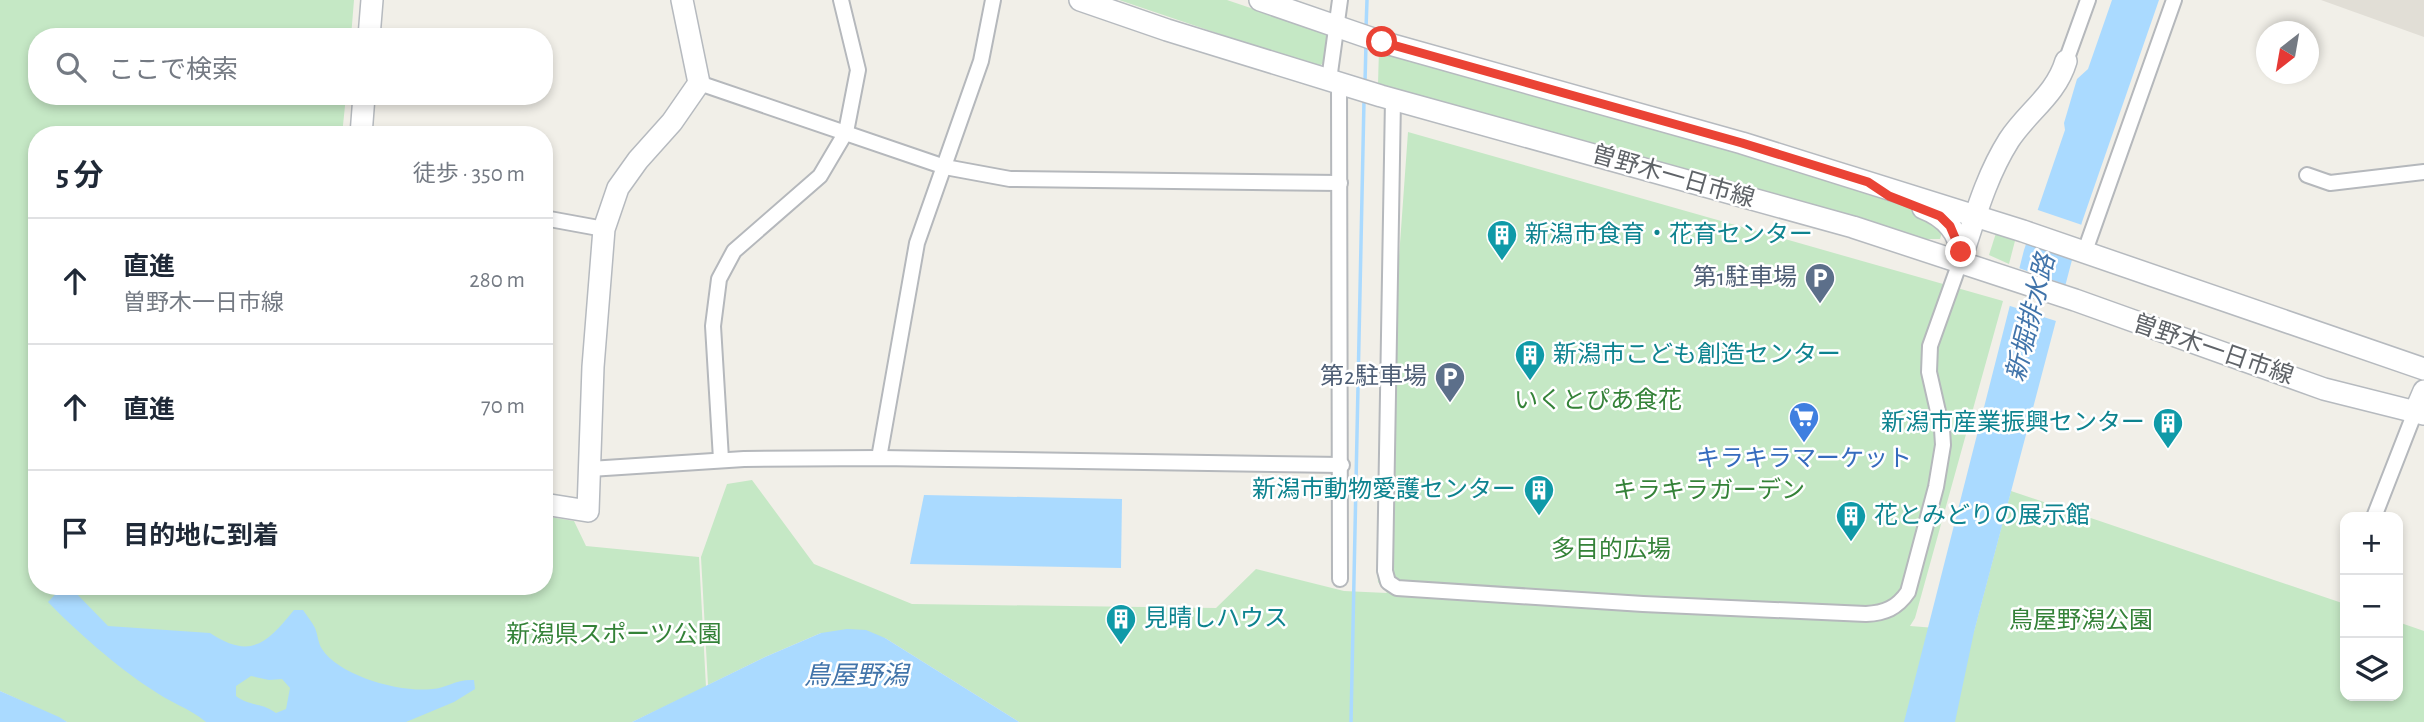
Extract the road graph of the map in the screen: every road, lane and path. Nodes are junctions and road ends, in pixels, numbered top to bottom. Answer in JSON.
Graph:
{"nodes":[{"id":1,"x":372,"y":0,"type":"edge"},
{"id":2,"x":682,"y":0,"type":"edge"},
{"id":3,"x":841,"y":0,"type":"edge"},
{"id":4,"x":993,"y":0,"type":"edge"},
{"id":5,"x":1080,"y":0,"type":"edge"},
{"id":6,"x":1260,"y":0,"type":"edge"},
{"id":7,"x":1340,"y":0,"type":"edge"},
{"id":8,"x":2088,"y":0,"type":"edge"},
{"id":9,"x":2174,"y":0,"type":"edge"},
{"id":10,"x":370,"y":28,"type":"edge"},
{"id":11,"x":1343,"y":30,"type":"junction"},
{"id":12,"x":2066,"y":61,"type":"joint"},
{"id":13,"x":1338,"y":82,"type":"junction"},
{"id":14,"x":699,"y":83,"type":"junction"},
{"id":15,"x":1387,"y":97,"type":"junction"},
{"id":16,"x":363,"y":105,"type":"edge"},
{"id":17,"x":362,"y":126,"type":"edge"},
{"id":18,"x":846,"y":131,"type":"junction"},
{"id":19,"x":945,"y":167,"type":"junction"},
{"id":20,"x":2424,"y":172,"type":"edge"},
{"id":21,"x":2307,"y":175,"type":"dead end"},
{"id":22,"x":1340,"y":183,"type":"junction"},
{"id":23,"x":553,"y":220,"type":"edge"},
{"id":24,"x":604,"y":229,"type":"junction"},
{"id":25,"x":1967,"y":237,"type":"junction"},
{"id":26,"x":2083,"y":251,"type":"junction"},
{"id":27,"x":2424,"y":369,"type":"edge"},
{"id":28,"x":2424,"y":391,"type":"edge"},
{"id":29,"x":2419,"y":413,"type":"edge"},
{"id":30,"x":879,"y":458,"type":"junction"},
{"id":31,"x":721,"y":459,"type":"junction"},
{"id":32,"x":1342,"y":465,"type":"junction"},
{"id":33,"x":590,"y":469,"type":"junction"},
{"id":34,"x":553,"y":505,"type":"edge"},
{"id":35,"x":2376,"y":512,"type":"edge"},
{"id":36,"x":1340,"y":579,"type":"dead end"}],
"edges":[{"from":1,"to":10,"type":"main road"},
{"from":2,"to":14,"type":"main road"},
{"from":3,"to":18,"type":"street"},
{"from":4,"to":19,"type":"street"},
{"from":5,"to":13,"type":"main road","name":"曽野木一日市線"},
{"from":6,"to":11,"type":"main road","name":"曽野木一日市線"},
{"from":7,"to":11,"type":"street"},
{"from":8,"to":12,"type":"street"},
{"from":9,"to":26,"type":"street"},
{"from":11,"to":13,"type":"street"},
{"from":11,"to":25,"type":"main road","name":"曽野木一日市線"},
{"from":12,"to":25,"type":"main road"},
{"from":13,"to":15,"type":"main road","name":"曽野木一日市線"},
{"from":13,"to":22,"type":"street"},
{"from":14,"to":18,"type":"street"},
{"from":14,"to":24,"type":"main road"},
{"from":15,"to":25,"type":"main road","name":"曽野木一日市線"},
{"from":15,"to":25,"type":"street"},
{"from":16,"to":17,"type":"main road"},
{"from":18,"to":19,"type":"street"},
{"from":18,"to":31,"type":"street"},
{"from":19,"to":22,"type":"street"},
{"from":19,"to":30,"type":"street"},
{"from":20,"to":21,"type":"street"},
{"from":22,"to":32,"type":"street"},
{"from":23,"to":24,"type":"street"},
{"from":24,"to":33,"type":"main road"},
{"from":25,"to":26,"type":"main road","name":"曽野木一日市線"},
{"from":25,"to":29,"type":"main road","name":"曽野木一日市線"},
{"from":26,"to":27,"type":"main road","name":"曽野木一日市線"},
{"from":28,"to":29,"type":"main road"},
{"from":29,"to":35,"type":"street"},
{"from":30,"to":31,"type":"street"},
{"from":30,"to":32,"type":"street"},
{"from":31,"to":33,"type":"street"},
{"from":32,"to":36,"type":"street"},
{"from":33,"to":34,"type":"main road"}]}
